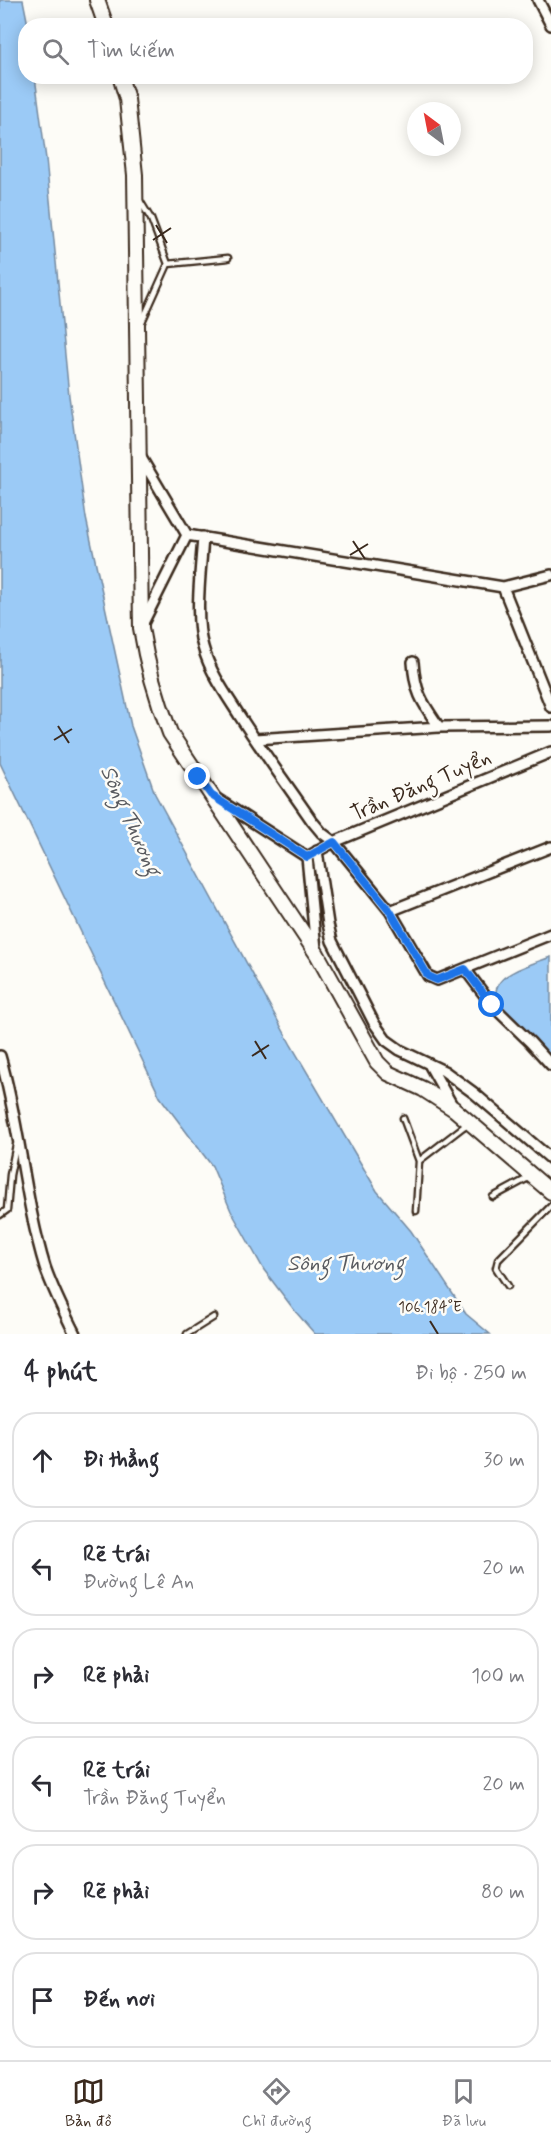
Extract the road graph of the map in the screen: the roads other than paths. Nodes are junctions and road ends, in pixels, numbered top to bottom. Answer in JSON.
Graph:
{"nodes":[{"id":1,"x":97,"y":0,"type":"edge"},
{"id":2,"x":538,"y":0,"type":"edge"},
{"id":3,"x":103,"y":18,"type":"edge"},
{"id":4,"x":551,"y":25,"type":"edge"},
{"id":5,"x":122,"y":84,"type":"edge"},
{"id":6,"x":135,"y":192,"type":"junction"},
{"id":7,"x":228,"y":258,"type":"dead end"},
{"id":8,"x":168,"y":264,"type":"junction"},
{"id":9,"x":136,"y":331,"type":"junction"},
{"id":10,"x":139,"y":454,"type":"junction"},
{"id":11,"x":187,"y":535,"type":"junction"},
{"id":12,"x":203,"y":537,"type":"junction"},
{"id":13,"x":551,"y":576,"type":"edge"},
{"id":14,"x":503,"y":586,"type":"junction"},
{"id":15,"x":141,"y":628,"type":"junction"},
{"id":16,"x":413,"y":662,"type":"dead end"},
{"id":17,"x":551,"y":707,"type":"edge"},
{"id":18,"x":551,"y":726,"type":"edge"},
{"id":19,"x":439,"y":727,"type":"junction"},
{"id":20,"x":255,"y":739,"type":"junction"},
{"id":21,"x":551,"y":752,"type":"edge"},
{"id":22,"x":211,"y":795,"type":"junction"},
{"id":23,"x":334,"y":842,"type":"junction"},
{"id":24,"x":551,"y":848,"type":"edge"},
{"id":25,"x":317,"y":851,"type":"junction"},
{"id":26,"x":307,"y":857,"type":"junction"},
{"id":27,"x":390,"y":911,"type":"junction"},
{"id":28,"x":551,"y":934,"type":"edge"},
{"id":29,"x":316,"y":954,"type":"junction"},
{"id":30,"x":465,"y":969,"type":"junction"},
{"id":31,"x":0,"y":1056,"type":"edge"},
{"id":32,"x":429,"y":1064,"type":"junction"},
{"id":33,"x":551,"y":1065,"type":"edge"},
{"id":34,"x":454,"y":1109,"type":"junction"},
{"id":35,"x":403,"y":1118,"type":"dead end"},
{"id":36,"x":469,"y":1122,"type":"junction"},
{"id":37,"x":18,"y":1137,"type":"junction"},
{"id":38,"x":551,"y":1159,"type":"edge"},
{"id":39,"x":419,"y":1161,"type":"junction"},
{"id":40,"x":532,"y":1176,"type":"junction"},
{"id":41,"x":551,"y":1192,"type":"edge"},
{"id":42,"x":493,"y":1197,"type":"dead end"},
{"id":43,"x":551,"y":1206,"type":"edge"},
{"id":44,"x":416,"y":1211,"type":"dead end"},
{"id":45,"x":0,"y":1215,"type":"edge"},
{"id":46,"x":508,"y":1286,"type":"dead end"},
{"id":47,"x":214,"y":1317,"type":"dead end"},
{"id":48,"x":75,"y":1334,"type":"edge"},
{"id":49,"x":187,"y":1334,"type":"edge"}],
"edges":[{"from":1,"to":3,"type":"street"},
{"from":2,"to":4,"type":"street"},
{"from":5,"to":6,"type":"street"},
{"from":6,"to":8,"type":"lane"},
{"from":6,"to":9,"type":"street"},
{"from":7,"to":8,"type":"lane"},
{"from":8,"to":9,"type":"lane"},
{"from":9,"to":10,"type":"street"},
{"from":10,"to":11,"type":"street"},
{"from":10,"to":15,"type":"street"},
{"from":11,"to":12,"type":"street"},
{"from":11,"to":15,"type":"street"},
{"from":12,"to":14,"type":"street"},
{"from":12,"to":20,"type":"street"},
{"from":13,"to":14,"type":"street"},
{"from":14,"to":17,"type":"street"},
{"from":15,"to":22,"type":"street"},
{"from":16,"to":19,"type":"street"},
{"from":18,"to":19,"type":"street"},
{"from":19,"to":20,"type":"street"},
{"from":20,"to":23,"type":"street"},
{"from":21,"to":23,"type":"street","name":"Trần Đăng Tuyển"},
{"from":22,"to":26,"type":"street"},
{"from":22,"to":29,"type":"street"},
{"from":23,"to":25,"type":"street","name":"Trần Đăng Tuyển"},
{"from":23,"to":27,"type":"street"},
{"from":24,"to":27,"type":"street"},
{"from":25,"to":26,"type":"street","name":"Trần Đăng Tuyển"},
{"from":25,"to":32,"type":"street"},
{"from":26,"to":29,"type":"street"},
{"from":27,"to":30,"type":"street"},
{"from":28,"to":30,"type":"street"},
{"from":29,"to":34,"type":"street"},
{"from":30,"to":33,"type":"street"},
{"from":31,"to":37,"type":"street"},
{"from":32,"to":34,"type":"street"},
{"from":32,"to":38,"type":"street"},
{"from":34,"to":36,"type":"street"},
{"from":35,"to":39,"type":"lane"},
{"from":36,"to":39,"type":"lane"},
{"from":36,"to":40,"type":"street"},
{"from":37,"to":45,"type":"lane"},
{"from":37,"to":48,"type":"street"},
{"from":39,"to":44,"type":"lane"},
{"from":40,"to":41,"type":"street"},
{"from":40,"to":42,"type":"lane"},
{"from":43,"to":46,"type":"lane"},
{"from":47,"to":49,"type":"lane"}]}
